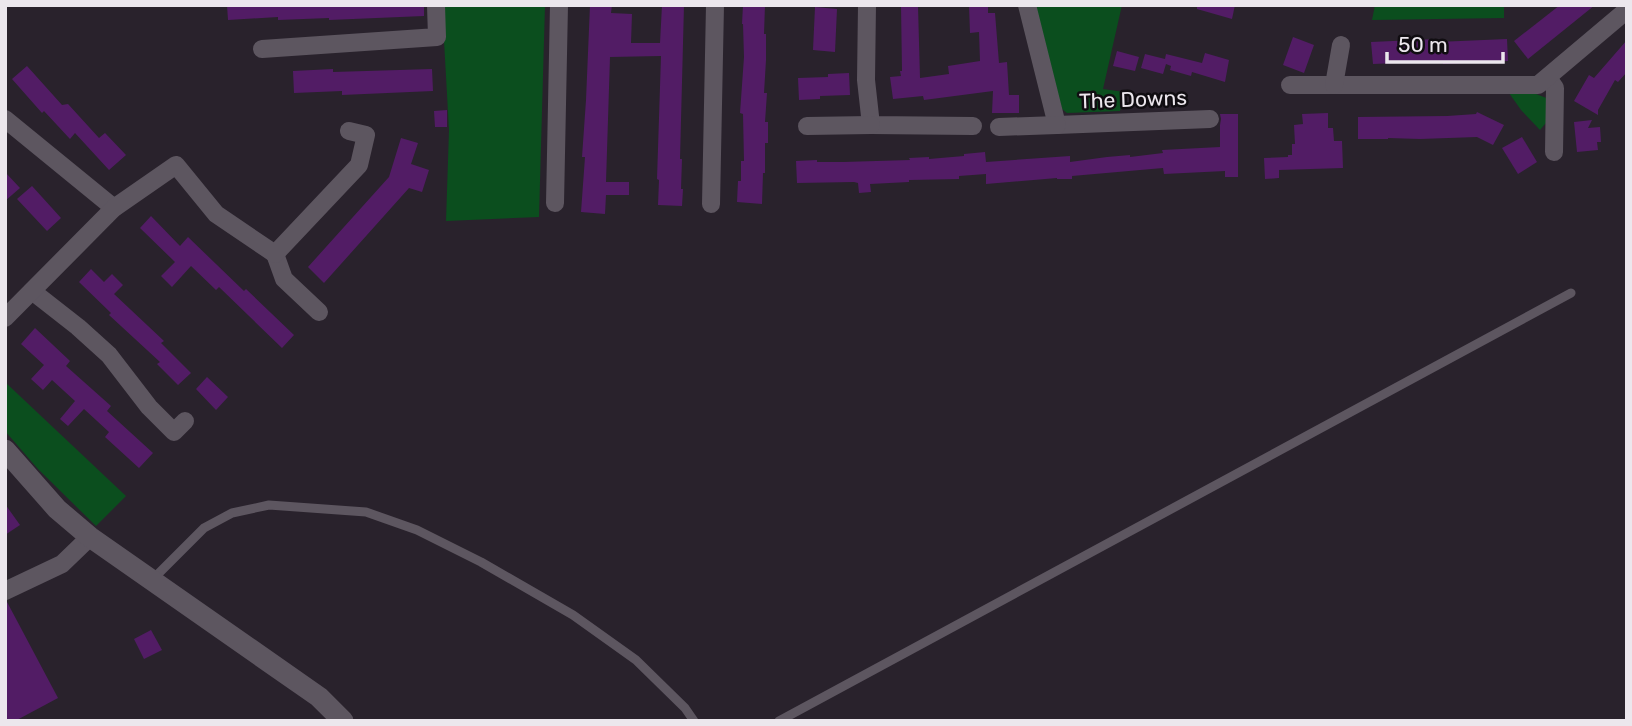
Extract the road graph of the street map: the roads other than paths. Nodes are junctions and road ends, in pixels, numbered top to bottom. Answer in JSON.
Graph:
{"nodes":[{"id":1,"x":436,"y":5,"type":"edge"},
{"id":2,"x":559,"y":5,"type":"edge"},
{"id":3,"x":715,"y":5,"type":"edge"},
{"id":4,"x":867,"y":5,"type":"edge"},
{"id":5,"x":1027,"y":5,"type":"edge"},
{"id":6,"x":1627,"y":10,"type":"edge"},
{"id":7,"x":1340,"y":45,"type":"dead end"},
{"id":8,"x":262,"y":49,"type":"dead end"},
{"id":9,"x":1548,"y":78,"type":"junction"},
{"id":10,"x":1290,"y":85,"type":"dead end"},
{"id":11,"x":1334,"y":85,"type":"junction"},
{"id":12,"x":5,"y":119,"type":"edge"},
{"id":13,"x":1210,"y":119,"type":"dead end"},
{"id":14,"x":871,"y":125,"type":"junction"},
{"id":15,"x":1057,"y":125,"type":"junction"},
{"id":16,"x":807,"y":126,"type":"dead end"},
{"id":17,"x":973,"y":127,"type":"dead end"},
{"id":18,"x":999,"y":127,"type":"dead end"},
{"id":19,"x":349,"y":131,"type":"dead end"},
{"id":20,"x":1554,"y":152,"type":"dead end"},
{"id":21,"x":555,"y":203,"type":"dead end"},
{"id":22,"x":711,"y":204,"type":"dead end"},
{"id":23,"x":114,"y":208,"type":"junction"},
{"id":24,"x":275,"y":254,"type":"junction"},
{"id":25,"x":32,"y":291,"type":"junction"},
{"id":26,"x":1571,"y":293,"type":"dead end"},
{"id":27,"x":318,"y":312,"type":"dead end"},
{"id":28,"x":5,"y":318,"type":"edge"},
{"id":29,"x":185,"y":421,"type":"dead end"},
{"id":30,"x":5,"y":450,"type":"edge"},
{"id":31,"x":90,"y":537,"type":"junction"},
{"id":32,"x":153,"y":579,"type":"junction"},
{"id":33,"x":5,"y":591,"type":"edge"},
{"id":34,"x":343,"y":721,"type":"edge"},
{"id":35,"x":694,"y":721,"type":"edge"},
{"id":36,"x":779,"y":721,"type":"edge"}],
"edges":[{"from":1,"to":8,"type":"street"},
{"from":2,"to":21,"type":"street"},
{"from":3,"to":22,"type":"street"},
{"from":4,"to":14,"type":"street"},
{"from":5,"to":15,"type":"street","name":"The Downs"},
{"from":6,"to":9,"type":"street"},
{"from":7,"to":11,"type":"street"},
{"from":9,"to":11,"type":"street"},
{"from":9,"to":20,"type":"street"},
{"from":10,"to":11,"type":"street"},
{"from":12,"to":23,"type":"street"},
{"from":13,"to":15,"type":"street","name":"The Downs"},
{"from":14,"to":16,"type":"street"},
{"from":14,"to":17,"type":"street"},
{"from":15,"to":18,"type":"street","name":"The Downs"},
{"from":19,"to":24,"type":"street"},
{"from":23,"to":24,"type":"street"},
{"from":23,"to":25,"type":"street"},
{"from":24,"to":27,"type":"street"},
{"from":25,"to":28,"type":"street"},
{"from":25,"to":29,"type":"street"},
{"from":26,"to":36,"type":"lane"},
{"from":30,"to":31,"type":"main road"},
{"from":31,"to":32,"type":"main road"},
{"from":31,"to":33,"type":"street"},
{"from":32,"to":34,"type":"main road"},
{"from":32,"to":35,"type":"lane"}]}
